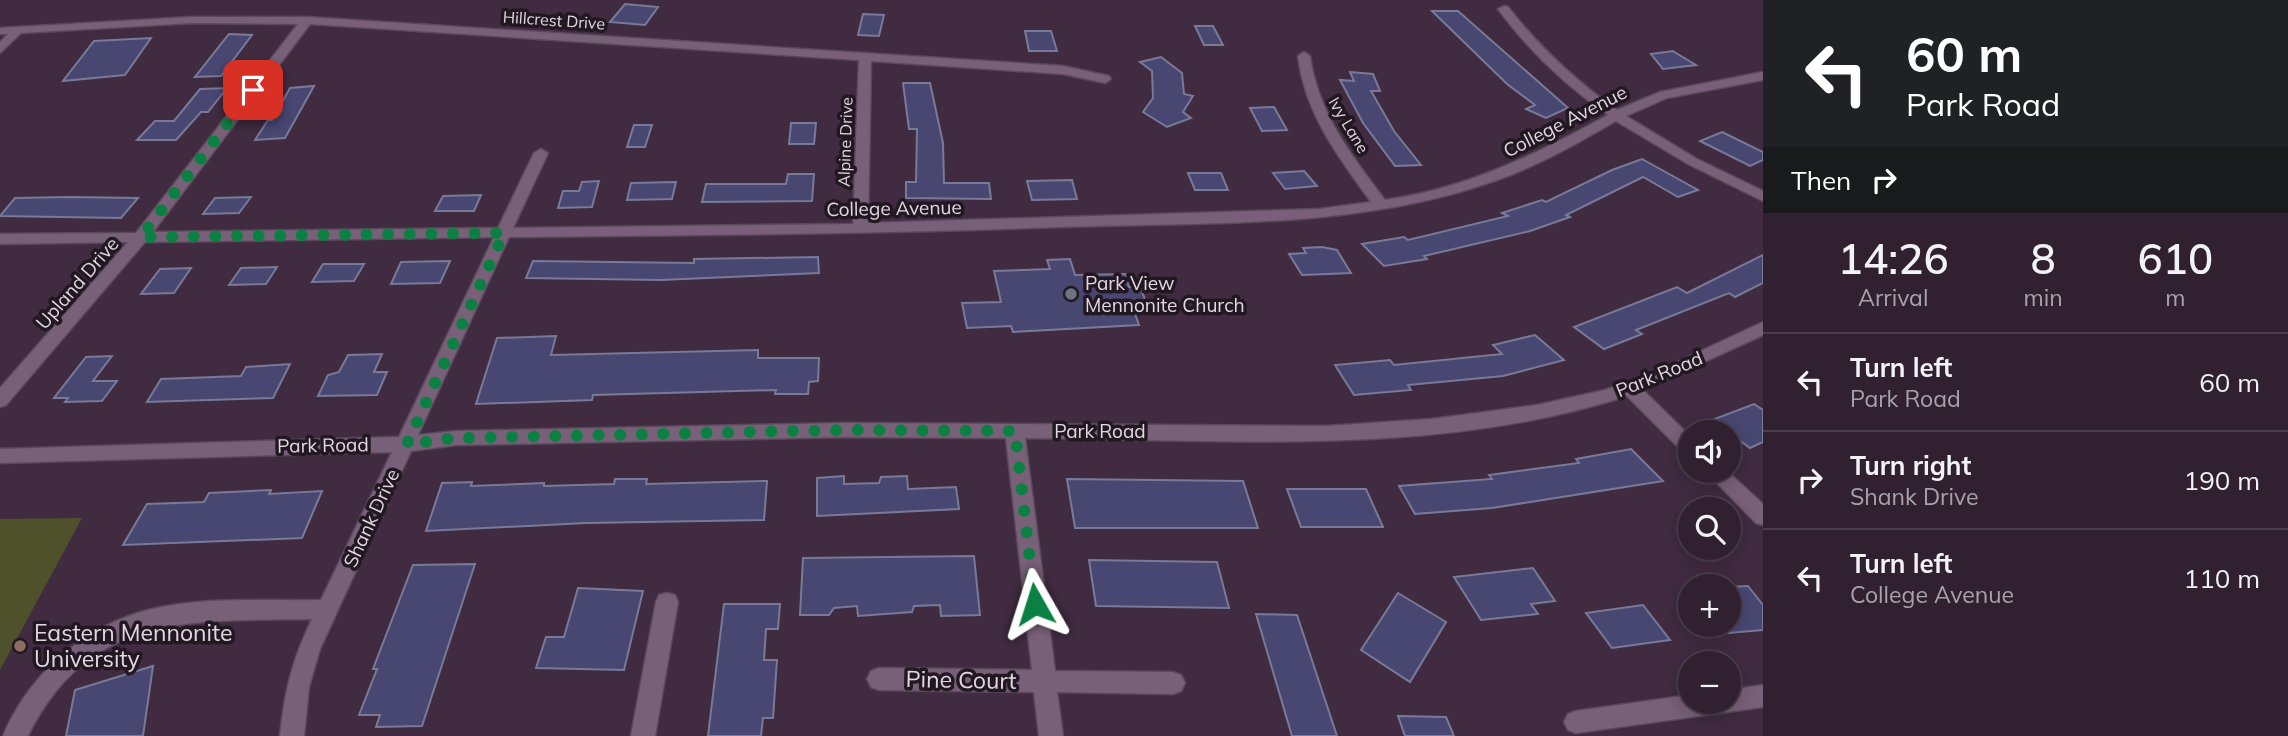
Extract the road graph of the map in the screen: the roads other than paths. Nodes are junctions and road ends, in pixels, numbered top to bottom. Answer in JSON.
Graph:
{"nodes":[{"id":1,"x":1504,"y":9,"type":"dead end"},
{"id":2,"x":307,"y":20,"type":"junction"},
{"id":3,"x":18,"y":30,"type":"junction"},
{"id":4,"x":0,"y":31,"type":"edge"},
{"id":5,"x":0,"y":49,"type":"edge"},
{"id":6,"x":1304,"y":56,"type":"dead end"},
{"id":7,"x":865,"y":57,"type":"junction"},
{"id":8,"x":1763,"y":76,"type":"edge"},
{"id":9,"x":1105,"y":79,"type":"dead end"},
{"id":10,"x":1619,"y":115,"type":"junction"},
{"id":11,"x":541,"y":153,"type":"dead end"},
{"id":12,"x":1763,"y":197,"type":"edge"},
{"id":13,"x":1381,"y":205,"type":"junction"},
{"id":14,"x":860,"y":228,"type":"junction"},
{"id":15,"x":504,"y":233,"type":"junction"},
{"id":16,"x":141,"y":237,"type":"junction"},
{"id":17,"x":0,"y":239,"type":"edge"},
{"id":18,"x":1763,"y":328,"type":"edge"},
{"id":19,"x":1629,"y":388,"type":"junction"},
{"id":20,"x":0,"y":400,"type":"edge"},
{"id":21,"x":1015,"y":431,"type":"junction"},
{"id":22,"x":1678,"y":435,"type":"edge"},
{"id":23,"x":407,"y":444,"type":"junction"},
{"id":24,"x":0,"y":456,"type":"edge"},
{"id":25,"x":1728,"y":483,"type":"edge"},
{"id":26,"x":1763,"y":517,"type":"edge"},
{"id":27,"x":667,"y":602,"type":"dead end"},
{"id":28,"x":328,"y":609,"type":"junction"},
{"id":29,"x":879,"y":679,"type":"dead end"},
{"id":30,"x":1044,"y":681,"type":"junction"},
{"id":31,"x":1172,"y":683,"type":"dead end"},
{"id":32,"x":1763,"y":696,"type":"edge"},
{"id":33,"x":1741,"y":699,"type":"edge"},
{"id":34,"x":1678,"y":708,"type":"edge"},
{"id":35,"x":1576,"y":722,"type":"dead end"},
{"id":36,"x":15,"y":736,"type":"edge"},
{"id":37,"x":292,"y":736,"type":"edge"},
{"id":38,"x":643,"y":736,"type":"edge"},
{"id":39,"x":1051,"y":736,"type":"edge"}],
"edges":[{"from":1,"to":10,"type":"street"},
{"from":2,"to":3,"type":"street","name":"Hillcrest Drive"},
{"from":2,"to":7,"type":"street","name":"Hillcrest Drive"},
{"from":2,"to":16,"type":"street","name":"Upland Drive"},
{"from":3,"to":4,"type":"street","name":"Hillcrest Drive"},
{"from":3,"to":5,"type":"street"},
{"from":6,"to":13,"type":"street","name":"Ivy Lane"},
{"from":7,"to":9,"type":"street","name":"Hillcrest Drive"},
{"from":7,"to":14,"type":"street","name":"Alpine Drive"},
{"from":8,"to":10,"type":"street","name":"College Avenue"},
{"from":10,"to":12,"type":"street"},
{"from":10,"to":13,"type":"street","name":"College Avenue"},
{"from":11,"to":15,"type":"street","name":"Shank Drive"},
{"from":13,"to":14,"type":"street","name":"College Avenue"},
{"from":14,"to":15,"type":"street","name":"College Avenue"},
{"from":15,"to":16,"type":"street","name":"College Avenue"},
{"from":15,"to":23,"type":"street","name":"Shank Drive"},
{"from":16,"to":17,"type":"street","name":"College Avenue"},
{"from":16,"to":20,"type":"street","name":"Upland Drive"},
{"from":18,"to":19,"type":"street","name":"Park Road"},
{"from":19,"to":21,"type":"street","name":"Park Road"},
{"from":19,"to":22,"type":"street"},
{"from":21,"to":23,"type":"street","name":"Park Road"},
{"from":21,"to":30,"type":"street"},
{"from":23,"to":24,"type":"street","name":"Park Road"},
{"from":23,"to":28,"type":"street","name":"Shank Drive"},
{"from":25,"to":26,"type":"street"},
{"from":27,"to":38,"type":"street"},
{"from":28,"to":36,"type":"street"},
{"from":28,"to":37,"type":"street","name":"Shank Drive"},
{"from":29,"to":30,"type":"street","name":"Pine Court"},
{"from":30,"to":31,"type":"street","name":"Pine Court"},
{"from":30,"to":39,"type":"street"},
{"from":32,"to":33,"type":"street"},
{"from":34,"to":35,"type":"street"}]}
